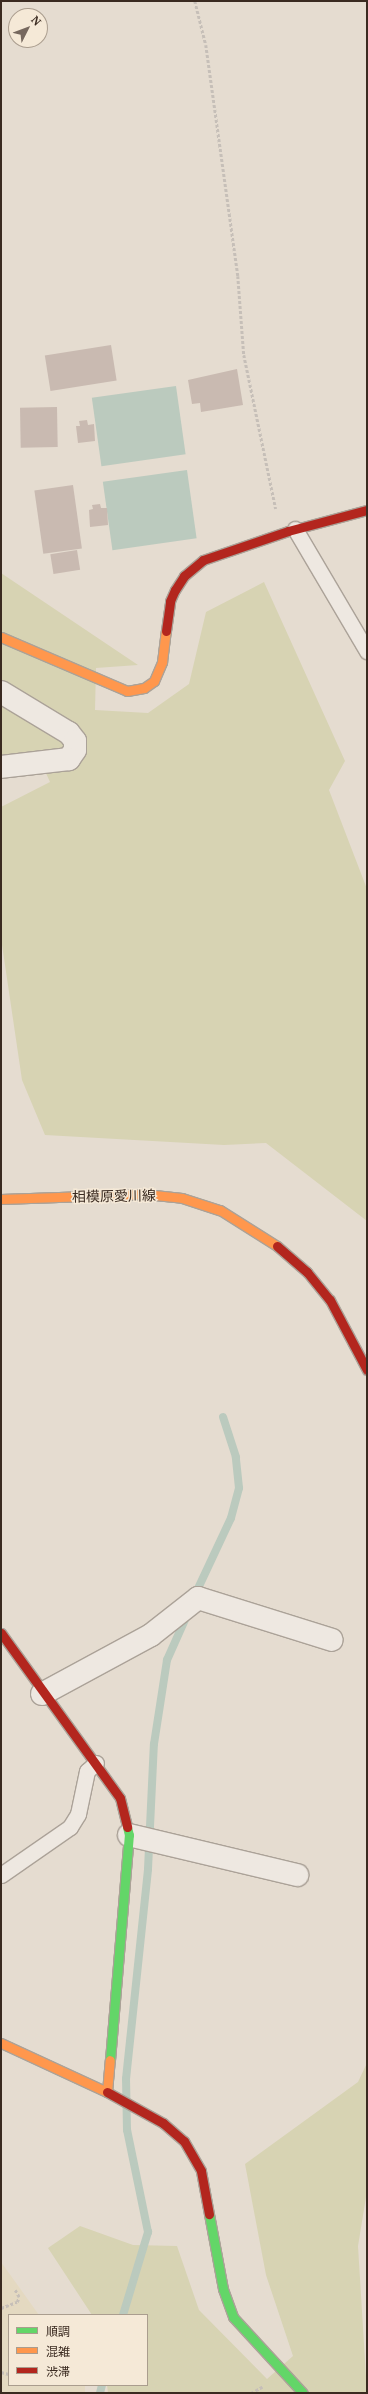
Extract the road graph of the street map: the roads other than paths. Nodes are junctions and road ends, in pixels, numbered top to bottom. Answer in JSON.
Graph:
{"nodes":[{"id":1,"x":367,"y":510,"type":"edge"},
{"id":2,"x":292,"y":530,"type":"junction"},
{"id":3,"x":1,"y":638,"type":"edge"},
{"id":4,"x":367,"y":651,"type":"edge"},
{"id":5,"x":1,"y":692,"type":"edge"},
{"id":6,"x":1,"y":767,"type":"edge"},
{"id":7,"x":1,"y":1199,"type":"edge"},
{"id":8,"x":367,"y":1370,"type":"edge"},
{"id":9,"x":1,"y":1633,"type":"edge"},
{"id":10,"x":332,"y":1640,"type":"dead end"},
{"id":11,"x":42,"y":1694,"type":"junction"},
{"id":12,"x":96,"y":1763,"type":"junction"},
{"id":13,"x":129,"y":1836,"type":"junction"},
{"id":14,"x":1,"y":1875,"type":"edge"},
{"id":15,"x":297,"y":1875,"type":"dead end"},
{"id":16,"x":1,"y":2043,"type":"edge"},
{"id":17,"x":106,"y":2092,"type":"junction"},
{"id":18,"x":303,"y":2393,"type":"edge"}],
"edges":[{"from":1,"to":2,"type":"street"},
{"from":2,"to":3,"type":"street"},
{"from":2,"to":4,"type":"lane"},
{"from":5,"to":6,"type":"street"},
{"from":7,"to":8,"type":"street","name":"相模原愛川線"},
{"from":9,"to":11,"type":"street"},
{"from":10,"to":11,"type":"street"},
{"from":11,"to":12,"type":"street"},
{"from":12,"to":13,"type":"street"},
{"from":12,"to":14,"type":"lane"},
{"from":13,"to":15,"type":"street"},
{"from":13,"to":17,"type":"street"},
{"from":16,"to":17,"type":"street"},
{"from":17,"to":18,"type":"street"}]}
